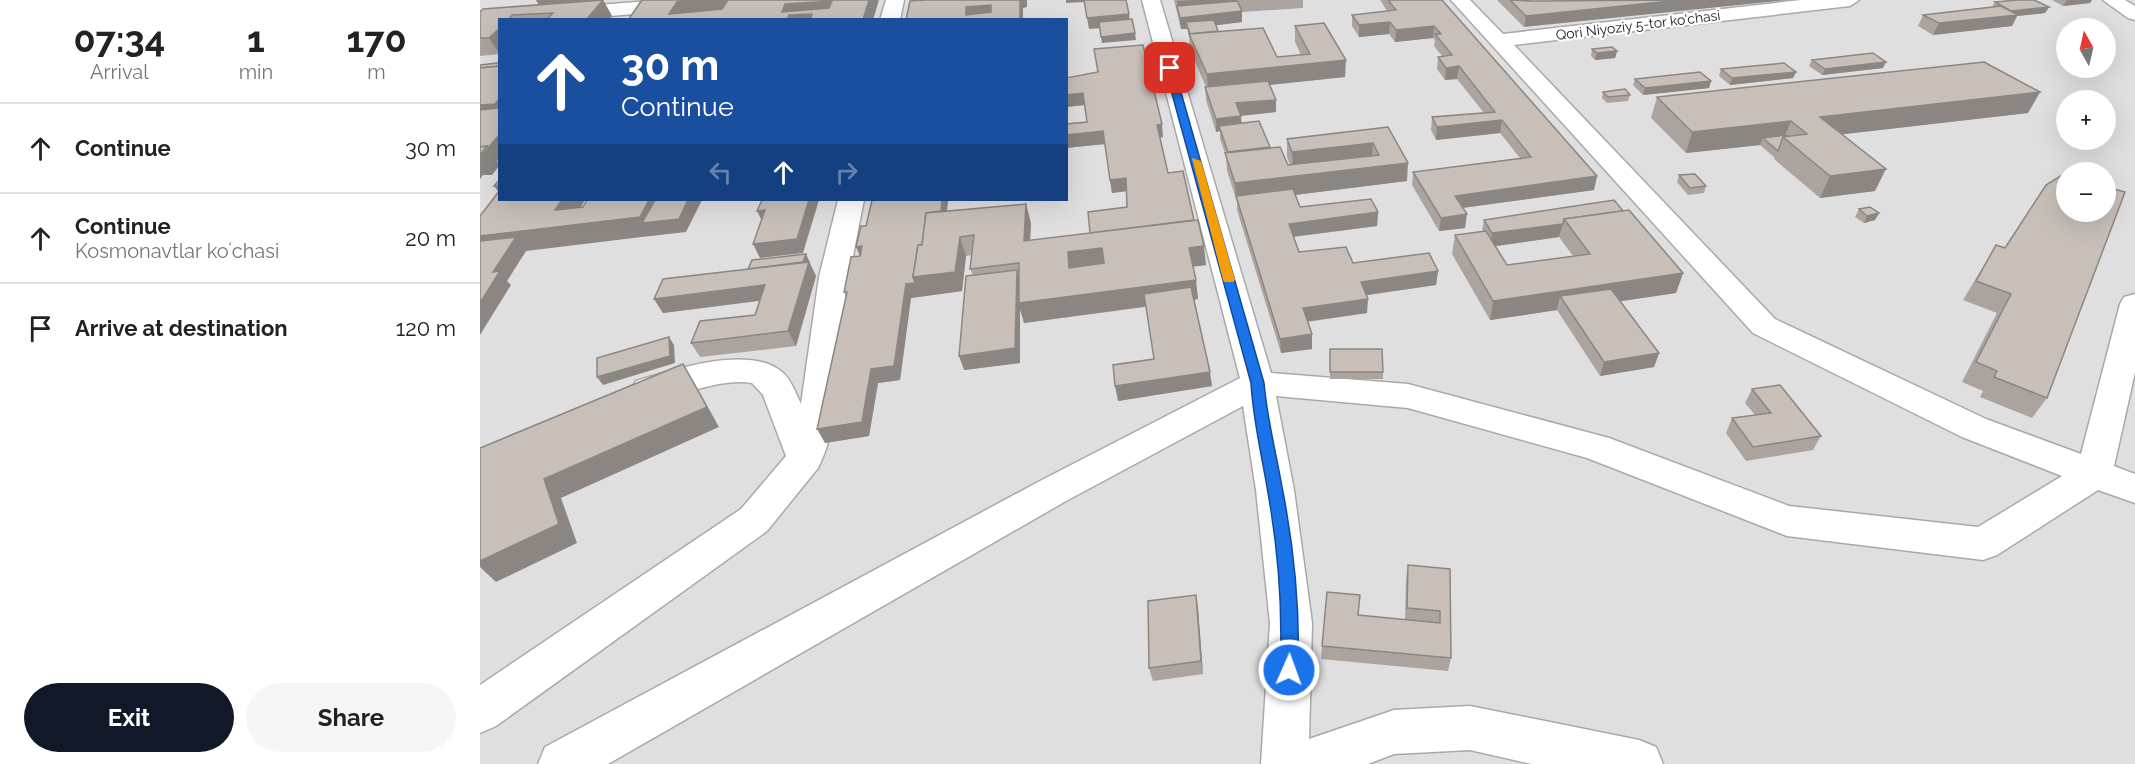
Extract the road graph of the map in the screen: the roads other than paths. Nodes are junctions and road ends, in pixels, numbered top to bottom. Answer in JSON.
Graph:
{"nodes":[{"id":1,"x":735,"y":0,"type":"edge"},
{"id":2,"x":895,"y":0,"type":"edge"},
{"id":3,"x":1151,"y":0,"type":"edge"},
{"id":4,"x":1460,"y":0,"type":"edge"},
{"id":5,"x":1850,"y":0,"type":"edge"},
{"id":6,"x":2112,"y":0,"type":"edge"},
{"id":7,"x":639,"y":13,"type":"edge"},
{"id":8,"x":2135,"y":14,"type":"edge"},
{"id":9,"x":525,"y":18,"type":"edge"},
{"id":10,"x":890,"y":18,"type":"edge"},
{"id":11,"x":498,"y":19,"type":"edge"},
{"id":12,"x":480,"y":20,"type":"edge"},
{"id":13,"x":1499,"y":41,"type":"junction"},
{"id":14,"x":851,"y":201,"type":"edge"},
{"id":15,"x":2135,"y":304,"type":"edge"},
{"id":16,"x":1259,"y":398,"type":"junction"},
{"id":17,"x":614,"y":399,"type":"edge"},
{"id":18,"x":805,"y":458,"type":"junction"},
{"id":19,"x":2094,"y":474,"type":"junction"},
{"id":20,"x":2135,"y":489,"type":"edge"},
{"id":21,"x":480,"y":711,"type":"edge"},
{"id":22,"x":562,"y":764,"type":"edge"},
{"id":23,"x":1285,"y":764,"type":"edge"},
{"id":24,"x":1305,"y":764,"type":"edge"},
{"id":25,"x":1639,"y":764,"type":"edge"}],
"edges":[{"from":1,"to":7,"type":"street"},
{"from":2,"to":10,"type":"street"},
{"from":3,"to":16,"type":"street"},
{"from":4,"to":13,"type":"street"},
{"from":5,"to":13,"type":"street","name":"Qori Niyoziy 5-tor ko'chasi"},
{"from":6,"to":8,"type":"street"},
{"from":7,"to":9,"type":"street"},
{"from":11,"to":12,"type":"street"},
{"from":13,"to":19,"type":"street"},
{"from":14,"to":18,"type":"street"},
{"from":15,"to":19,"type":"street"},
{"from":16,"to":19,"type":"street"},
{"from":16,"to":22,"type":"street"},
{"from":16,"to":23,"type":"street"},
{"from":17,"to":18,"type":"street"},
{"from":18,"to":21,"type":"street"},
{"from":19,"to":20,"type":"street"},
{"from":24,"to":25,"type":"street"}]}
